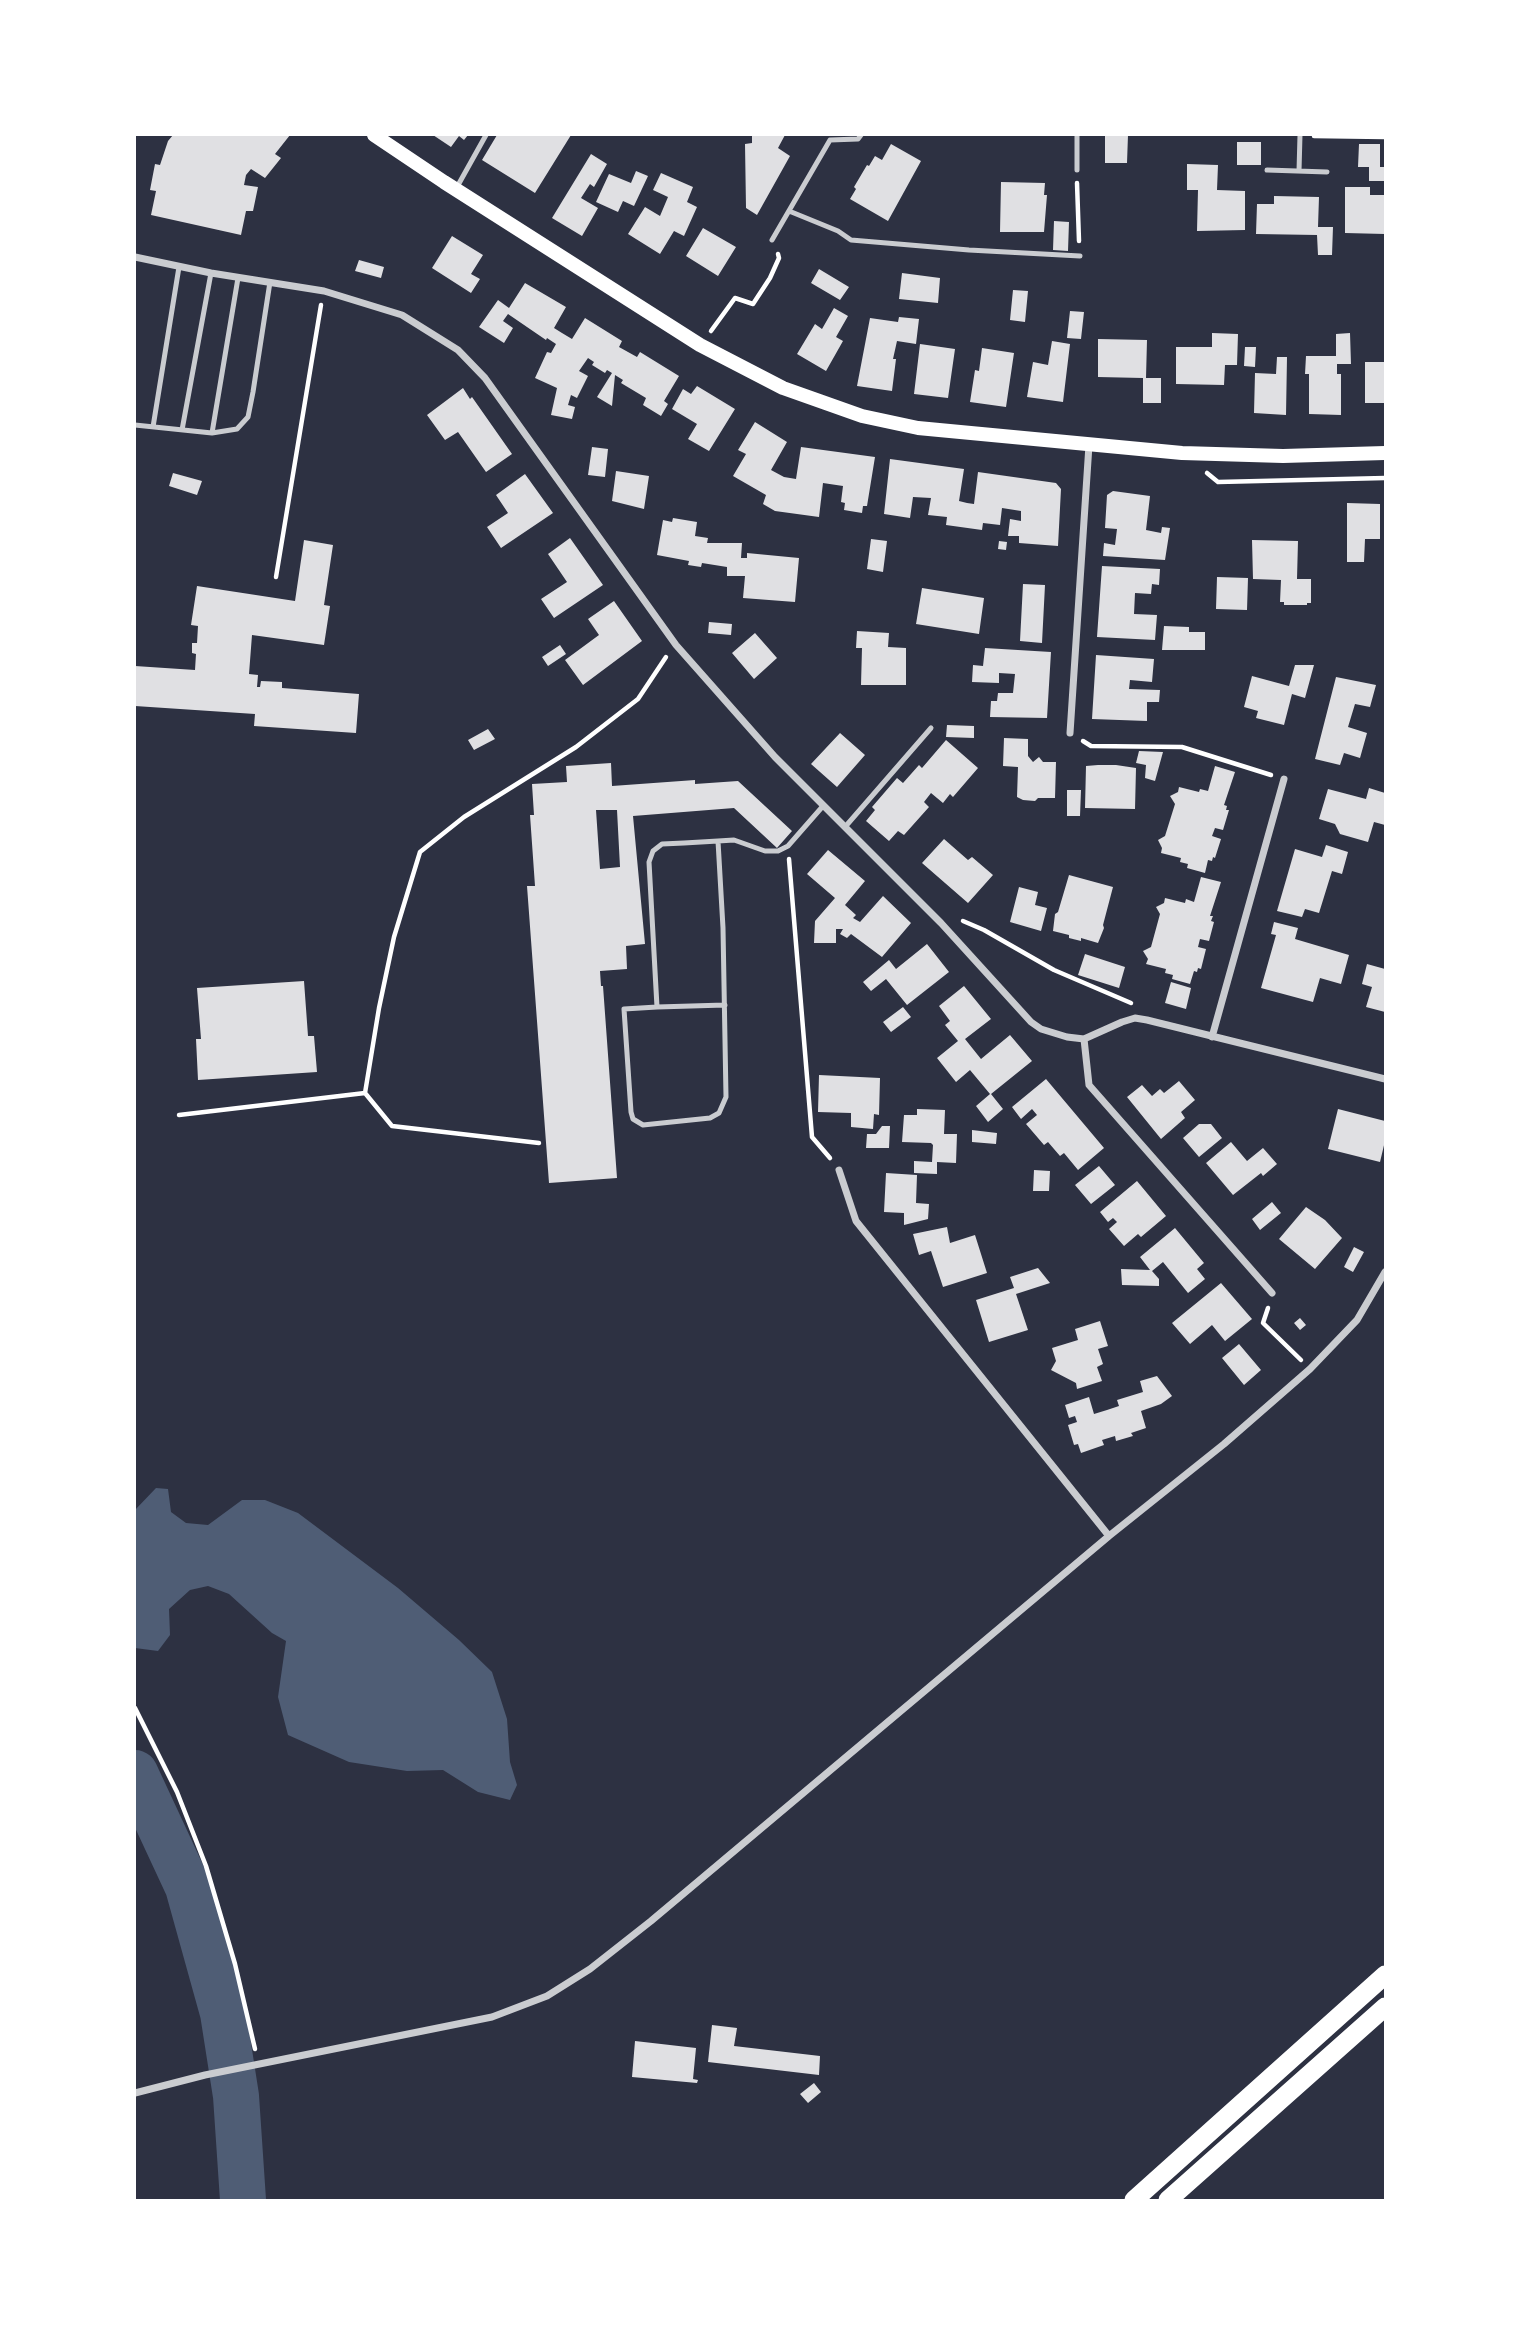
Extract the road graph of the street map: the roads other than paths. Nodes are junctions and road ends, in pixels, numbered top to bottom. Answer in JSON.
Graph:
{"nodes":[{"id":1,"x":374,"y":135,"type":"edge"},
{"id":2,"x":486,"y":135,"type":"edge"},
{"id":3,"x":861,"y":135,"type":"edge"},
{"id":4,"x":1077,"y":135,"type":"edge"},
{"id":5,"x":1300,"y":135,"type":"edge"},
{"id":6,"x":1077,"y":170,"type":"road end"},
{"id":7,"x":1268,"y":170,"type":"dead end"},
{"id":8,"x":1299,"y":171,"type":"junction"},
{"id":9,"x":1327,"y":172,"type":"dead end"},
{"id":10,"x":456,"y":190,"type":"junction"},
{"id":11,"x":789,"y":211,"type":"junction"},
{"id":12,"x":772,"y":240,"type":"road end"},
{"id":13,"x":1080,"y":256,"type":"road end"},
{"id":14,"x":135,"y":257,"type":"edge"},
{"id":15,"x":179,"y":267,"type":"junction"},
{"id":16,"x":211,"y":273,"type":"junction"},
{"id":17,"x":238,"y":278,"type":"junction"},
{"id":18,"x":270,"y":282,"type":"junction"},
{"id":19,"x":135,"y":425,"type":"edge"},
{"id":20,"x":153,"y":427,"type":"junction"},
{"id":21,"x":182,"y":430,"type":"junction"},
{"id":22,"x":212,"y":433,"type":"junction"},
{"id":23,"x":1089,"y":445,"type":"junction"},
{"id":24,"x":1385,"y":453,"type":"edge"},
{"id":25,"x":931,"y":728,"type":"dead end"},
{"id":26,"x":1070,"y":733,"type":"road end"},
{"id":27,"x":1284,"y":779,"type":"road end"},
{"id":28,"x":823,"y":806,"type":"junction"},
{"id":29,"x":845,"y":827,"type":"junction"},
{"id":30,"x":718,"y":841,"type":"junction"},
{"id":31,"x":725,"y":1005,"type":"junction"},
{"id":32,"x":657,"y":1007,"type":"junction"},
{"id":33,"x":1212,"y":1037,"type":"junction"},
{"id":34,"x":1084,"y":1039,"type":"junction"},
{"id":35,"x":1385,"y":1079,"type":"edge"},
{"id":36,"x":839,"y":1170,"type":"road end"},
{"id":37,"x":1385,"y":1272,"type":"edge"},
{"id":38,"x":1272,"y":1293,"type":"road end"},
{"id":39,"x":1109,"y":1536,"type":"junction"},
{"id":40,"x":1385,"y":1975,"type":"edge"},
{"id":41,"x":1385,"y":2007,"type":"edge"},
{"id":42,"x":135,"y":2093,"type":"edge"},
{"id":43,"x":1134,"y":2200,"type":"edge"},
{"id":44,"x":1168,"y":2200,"type":"edge"}],
"edges":[{"from":1,"to":10,"type":"main road"},
{"from":2,"to":10,"type":"lane"},
{"from":3,"to":11,"type":"lane"},
{"from":4,"to":6,"type":"lane"},
{"from":5,"to":8,"type":"lane"},
{"from":7,"to":8,"type":"lane"},
{"from":8,"to":9,"type":"lane"},
{"from":10,"to":23,"type":"main road"},
{"from":11,"to":12,"type":"lane"},
{"from":11,"to":13,"type":"lane"},
{"from":14,"to":15,"type":"street"},
{"from":15,"to":16,"type":"street"},
{"from":15,"to":20,"type":"lane"},
{"from":16,"to":17,"type":"street"},
{"from":16,"to":21,"type":"lane"},
{"from":17,"to":18,"type":"street"},
{"from":17,"to":22,"type":"lane"},
{"from":18,"to":22,"type":"lane"},
{"from":18,"to":28,"type":"street"},
{"from":19,"to":20,"type":"lane"},
{"from":20,"to":21,"type":"lane"},
{"from":21,"to":22,"type":"lane"},
{"from":23,"to":24,"type":"main road"},
{"from":23,"to":26,"type":"street"},
{"from":25,"to":29,"type":"lane"},
{"from":27,"to":33,"type":"street"},
{"from":28,"to":29,"type":"street"},
{"from":28,"to":30,"type":"lane"},
{"from":29,"to":34,"type":"street"},
{"from":30,"to":31,"type":"lane"},
{"from":30,"to":32,"type":"lane"},
{"from":31,"to":32,"type":"lane"},
{"from":31,"to":32,"type":"lane"},
{"from":33,"to":34,"type":"street"},
{"from":33,"to":35,"type":"street"},
{"from":34,"to":38,"type":"street"},
{"from":36,"to":39,"type":"street"},
{"from":37,"to":39,"type":"street"},
{"from":39,"to":42,"type":"street"},
{"from":40,"to":43,"type":"highway"},
{"from":41,"to":44,"type":"highway"}]}
